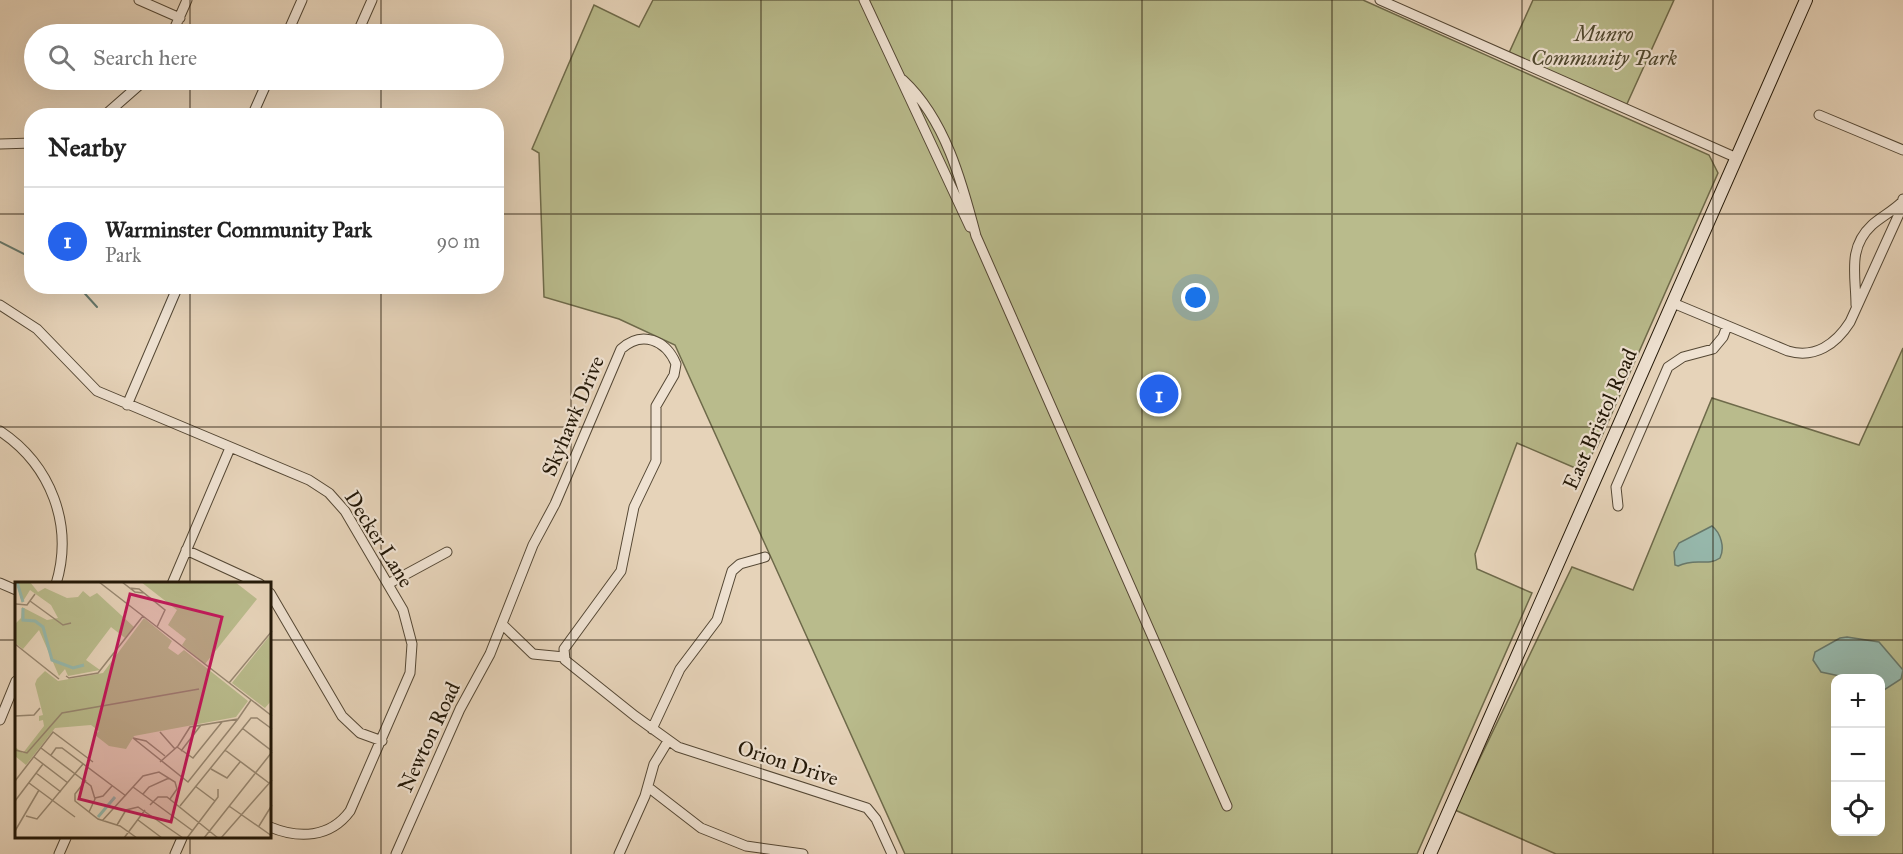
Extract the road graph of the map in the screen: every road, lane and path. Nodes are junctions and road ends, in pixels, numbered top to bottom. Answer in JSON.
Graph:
{"nodes":[{"id":1,"x":139,"y":0,"type":"edge"},
{"id":2,"x":187,"y":0,"type":"edge"},
{"id":3,"x":302,"y":0,"type":"edge"},
{"id":4,"x":372,"y":0,"type":"edge"},
{"id":5,"x":864,"y":0,"type":"edge"},
{"id":6,"x":1380,"y":0,"type":"edge"},
{"id":7,"x":1806,"y":0,"type":"edge"},
{"id":8,"x":180,"y":18,"type":"junction"},
{"id":9,"x":177,"y":24,"type":"edge"},
{"id":10,"x":291,"y":24,"type":"edge"},
{"id":11,"x":361,"y":24,"type":"edge"},
{"id":12,"x":134,"y":90,"type":"edge"},
{"id":13,"x":264,"y":90,"type":"edge"},
{"id":14,"x":113,"y":108,"type":"edge"},
{"id":15,"x":256,"y":108,"type":"edge"},
{"id":16,"x":1819,"y":115,"type":"dead end"},
{"id":17,"x":24,"y":142,"type":"edge"},
{"id":18,"x":0,"y":144,"type":"edge"},
{"id":19,"x":1903,"y":150,"type":"edge"},
{"id":20,"x":1737,"y":158,"type":"junction"},
{"id":21,"x":1902,"y":201,"type":"edge"},
{"id":22,"x":175,"y":294,"type":"edge"},
{"id":23,"x":1673,"y":303,"type":"junction"},
{"id":24,"x":0,"y":305,"type":"edge"},
{"id":25,"x":1856,"y":305,"type":"junction"},
{"id":26,"x":1727,"y":326,"type":"junction"},
{"id":27,"x":128,"y":405,"type":"junction"},
{"id":28,"x":0,"y":431,"type":"edge"},
{"id":29,"x":230,"y":448,"type":"junction"},
{"id":30,"x":1618,"y":506,"type":"dead end"},
{"id":31,"x":186,"y":550,"type":"junction"},
{"id":32,"x":447,"y":552,"type":"dead end"},
{"id":33,"x":765,"y":557,"type":"dead end"},
{"id":34,"x":56,"y":582,"type":"edge"},
{"id":35,"x":173,"y":582,"type":"edge"},
{"id":36,"x":256,"y":582,"type":"edge"},
{"id":37,"x":0,"y":583,"type":"edge"},
{"id":38,"x":388,"y":584,"type":"junction"},
{"id":39,"x":15,"y":590,"type":"edge"},
{"id":40,"x":272,"y":596,"type":"edge"},
{"id":41,"x":502,"y":624,"type":"junction"},
{"id":42,"x":497,"y":637,"type":"joint"},
{"id":43,"x":564,"y":656,"type":"junction"},
{"id":44,"x":15,"y":683,"type":"edge"},
{"id":45,"x":0,"y":720,"type":"edge"},
{"id":46,"x":652,"y":729,"type":"junction"},
{"id":47,"x":382,"y":741,"type":"junction"},
{"id":48,"x":668,"y":741,"type":"junction"},
{"id":49,"x":648,"y":787,"type":"junction"},
{"id":50,"x":1227,"y":806,"type":"dead end"},
{"id":51,"x":272,"y":828,"type":"edge"},
{"id":52,"x":65,"y":839,"type":"edge"},
{"id":53,"x":181,"y":839,"type":"edge"},
{"id":54,"x":59,"y":854,"type":"edge"},
{"id":55,"x":175,"y":854,"type":"edge"},
{"id":56,"x":396,"y":854,"type":"edge"},
{"id":57,"x":619,"y":854,"type":"edge"},
{"id":58,"x":803,"y":854,"type":"edge"},
{"id":59,"x":891,"y":854,"type":"edge"},
{"id":60,"x":1430,"y":854,"type":"edge"}],
"edges":[{"from":1,"to":8,"type":"street"},
{"from":2,"to":8,"type":"street"},
{"from":3,"to":10,"type":"street"},
{"from":4,"to":11,"type":"street"},
{"from":5,"to":50,"type":"street"},
{"from":6,"to":20,"type":"street"},
{"from":7,"to":20,"type":"main road","name":"East Bristol Road"},
{"from":8,"to":9,"type":"street"},
{"from":12,"to":14,"type":"street"},
{"from":13,"to":15,"type":"street"},
{"from":16,"to":19,"type":"street"},
{"from":17,"to":18,"type":"street"},
{"from":20,"to":23,"type":"main road","name":"East Bristol Road"},
{"from":21,"to":25,"type":"street"},
{"from":21,"to":25,"type":"street"},
{"from":22,"to":27,"type":"street"},
{"from":23,"to":26,"type":"street"},
{"from":23,"to":60,"type":"main road","name":"East Bristol Road"},
{"from":24,"to":27,"type":"street","name":"Decker Lane"},
{"from":25,"to":26,"type":"street"},
{"from":26,"to":30,"type":"street","name":"East Bristol Road"},
{"from":27,"to":29,"type":"street","name":"Decker Lane"},
{"from":28,"to":34,"type":"street"},
{"from":29,"to":31,"type":"street"},
{"from":29,"to":38,"type":"street","name":"Decker Lane"},
{"from":31,"to":35,"type":"street"},
{"from":31,"to":36,"type":"street"},
{"from":32,"to":38,"type":"street"},
{"from":33,"to":46,"type":"street"},
{"from":37,"to":39,"type":"street"},
{"from":38,"to":47,"type":"street","name":"Decker Lane"},
{"from":40,"to":47,"type":"street"},
{"from":41,"to":42,"type":"street","name":"Skyhawk Drive"},
{"from":41,"to":43,"type":"street"},
{"from":41,"to":43,"type":"street","name":"Skyhawk Drive"},
{"from":42,"to":56,"type":"street","name":"Newton Road"},
{"from":43,"to":46,"type":"street"},
{"from":44,"to":45,"type":"street"},
{"from":46,"to":48,"type":"street","name":"Orion Drive"},
{"from":47,"to":51,"type":"street","name":"Decker Lane"},
{"from":48,"to":49,"type":"street"},
{"from":48,"to":59,"type":"street","name":"Orion Drive"},
{"from":49,"to":57,"type":"street"},
{"from":49,"to":58,"type":"street"},
{"from":52,"to":54,"type":"street"},
{"from":53,"to":55,"type":"street"}]}
